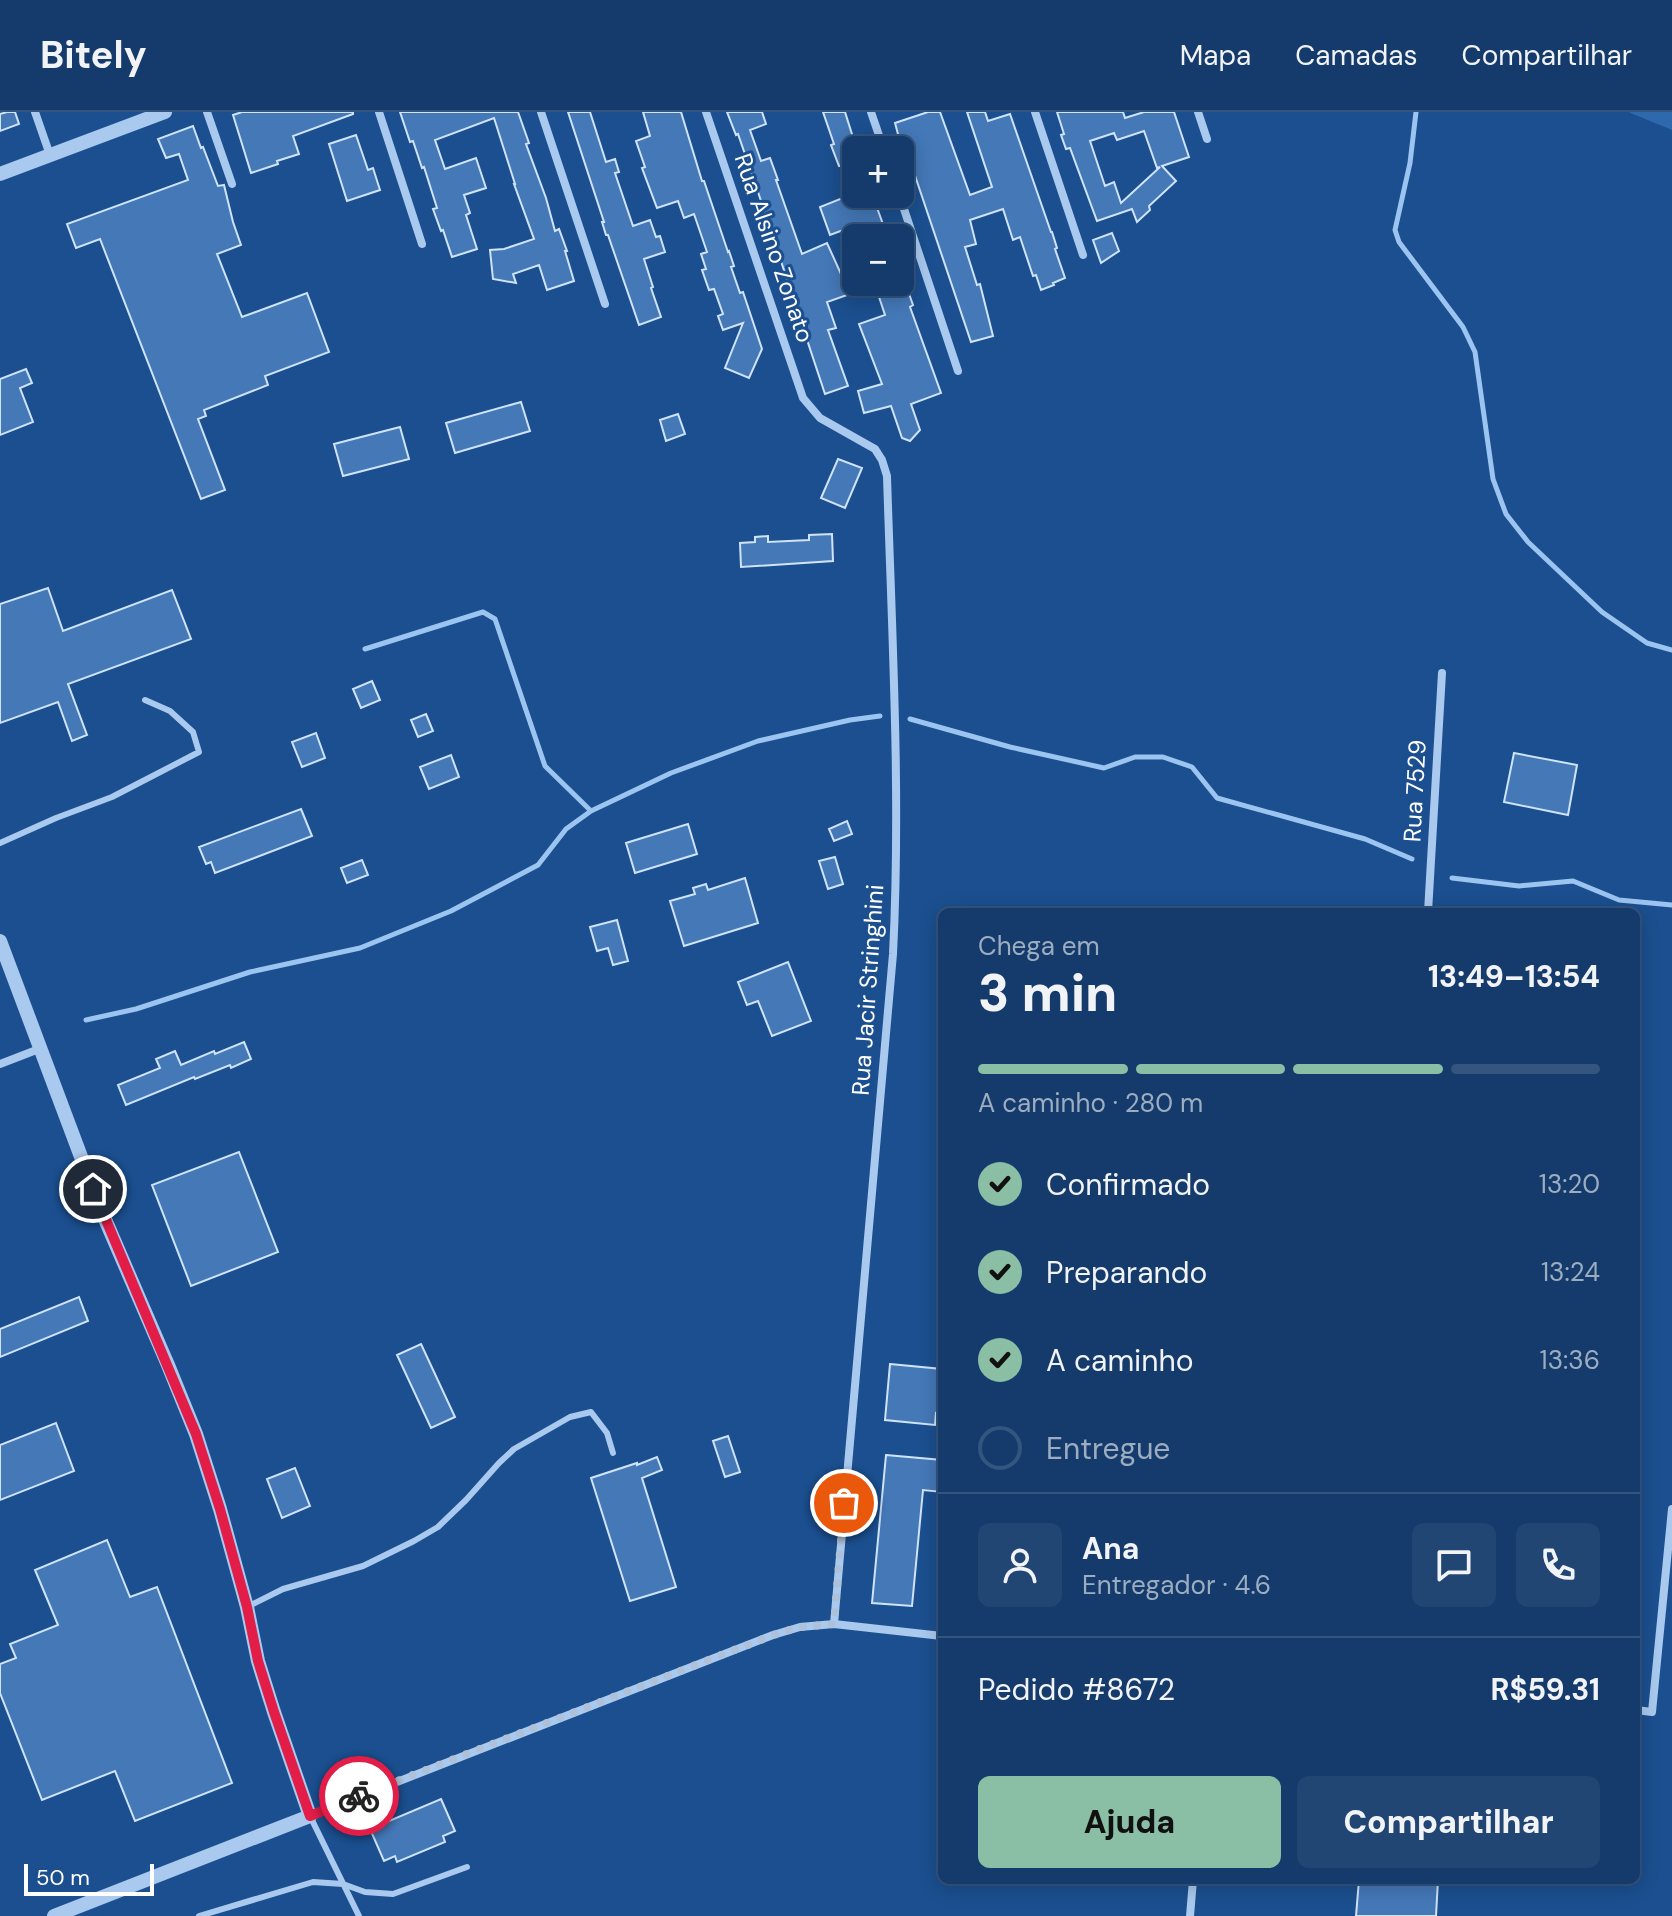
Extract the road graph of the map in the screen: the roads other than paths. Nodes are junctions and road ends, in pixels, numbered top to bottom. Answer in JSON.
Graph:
{"nodes":[{"id":1,"x":35,"y":112,"type":"edge"},
{"id":2,"x":165,"y":112,"type":"edge"},
{"id":3,"x":207,"y":112,"type":"edge"},
{"id":4,"x":379,"y":112,"type":"edge"},
{"id":5,"x":541,"y":112,"type":"edge"},
{"id":6,"x":706,"y":112,"type":"edge"},
{"id":7,"x":871,"y":112,"type":"edge"},
{"id":8,"x":1035,"y":112,"type":"edge"},
{"id":9,"x":1198,"y":112,"type":"edge"},
{"id":10,"x":879,"y":136,"type":"edge"},
{"id":11,"x":1207,"y":139,"type":"dead end"},
{"id":12,"x":50,"y":155,"type":"junction"},
{"id":13,"x":0,"y":174,"type":"edge"},
{"id":14,"x":232,"y":184,"type":"dead end"},
{"id":15,"x":904,"y":208,"type":"edge"},
{"id":16,"x":422,"y":244,"type":"dead end"},
{"id":17,"x":1083,"y":255,"type":"dead end"},
{"id":18,"x":605,"y":304,"type":"dead end"},
{"id":19,"x":958,"y":371,"type":"dead end"},
{"id":20,"x":803,"y":398,"type":"joint"},
{"id":21,"x":1442,"y":673,"type":"dead end"},
{"id":22,"x":145,"y":700,"type":"dead end"},
{"id":23,"x":0,"y":843,"type":"edge"},
{"id":24,"x":1428,"y":908,"type":"edge"},
{"id":25,"x":0,"y":941,"type":"edge"},
{"id":26,"x":39,"y":1049,"type":"junction"},
{"id":27,"x":0,"y":1064,"type":"edge"},
{"id":28,"x":613,"y":1453,"type":"dead end"},
{"id":29,"x":1672,"y":1509,"type":"edge"},
{"id":30,"x":247,"y":1607,"type":"junction"},
{"id":31,"x":834,"y":1624,"type":"junction"},
{"id":32,"x":938,"y":1636,"type":"edge"},
{"id":33,"x":1640,"y":1710,"type":"edge"},
{"id":34,"x":310,"y":1816,"type":"junction"},
{"id":35,"x":467,"y":1867,"type":"dead end"},
{"id":36,"x":343,"y":1884,"type":"junction"},
{"id":37,"x":1193,"y":1884,"type":"edge"},
{"id":38,"x":54,"y":1916,"type":"edge"},
{"id":39,"x":199,"y":1916,"type":"edge"},
{"id":40,"x":359,"y":1916,"type":"edge"},
{"id":41,"x":1190,"y":1916,"type":"edge"}],
"edges":[{"from":1,"to":12,"type":"street"},
{"from":2,"to":12,"type":"street"},
{"from":3,"to":14,"type":"street"},
{"from":4,"to":16,"type":"street"},
{"from":5,"to":18,"type":"street"},
{"from":6,"to":20,"type":"street","name":"Rua Alsino Zonato"},
{"from":7,"to":10,"type":"street"},
{"from":8,"to":17,"type":"street"},
{"from":9,"to":11,"type":"street"},
{"from":12,"to":13,"type":"street"},
{"from":15,"to":19,"type":"street"},
{"from":20,"to":31,"type":"street","name":"Rua Jacir Stringhini"},
{"from":21,"to":24,"type":"street","name":"Rua 7529"},
{"from":22,"to":23,"type":"lane"},
{"from":25,"to":26,"type":"street"},
{"from":26,"to":27,"type":"street"},
{"from":26,"to":30,"type":"street"},
{"from":28,"to":30,"type":"lane"},
{"from":29,"to":33,"type":"street"},
{"from":30,"to":34,"type":"street"},
{"from":31,"to":32,"type":"street"},
{"from":31,"to":34,"type":"street"},
{"from":34,"to":36,"type":"lane"},
{"from":34,"to":38,"type":"street"},
{"from":35,"to":36,"type":"lane"},
{"from":36,"to":39,"type":"lane"},
{"from":36,"to":40,"type":"lane"},
{"from":37,"to":41,"type":"street"}]}
